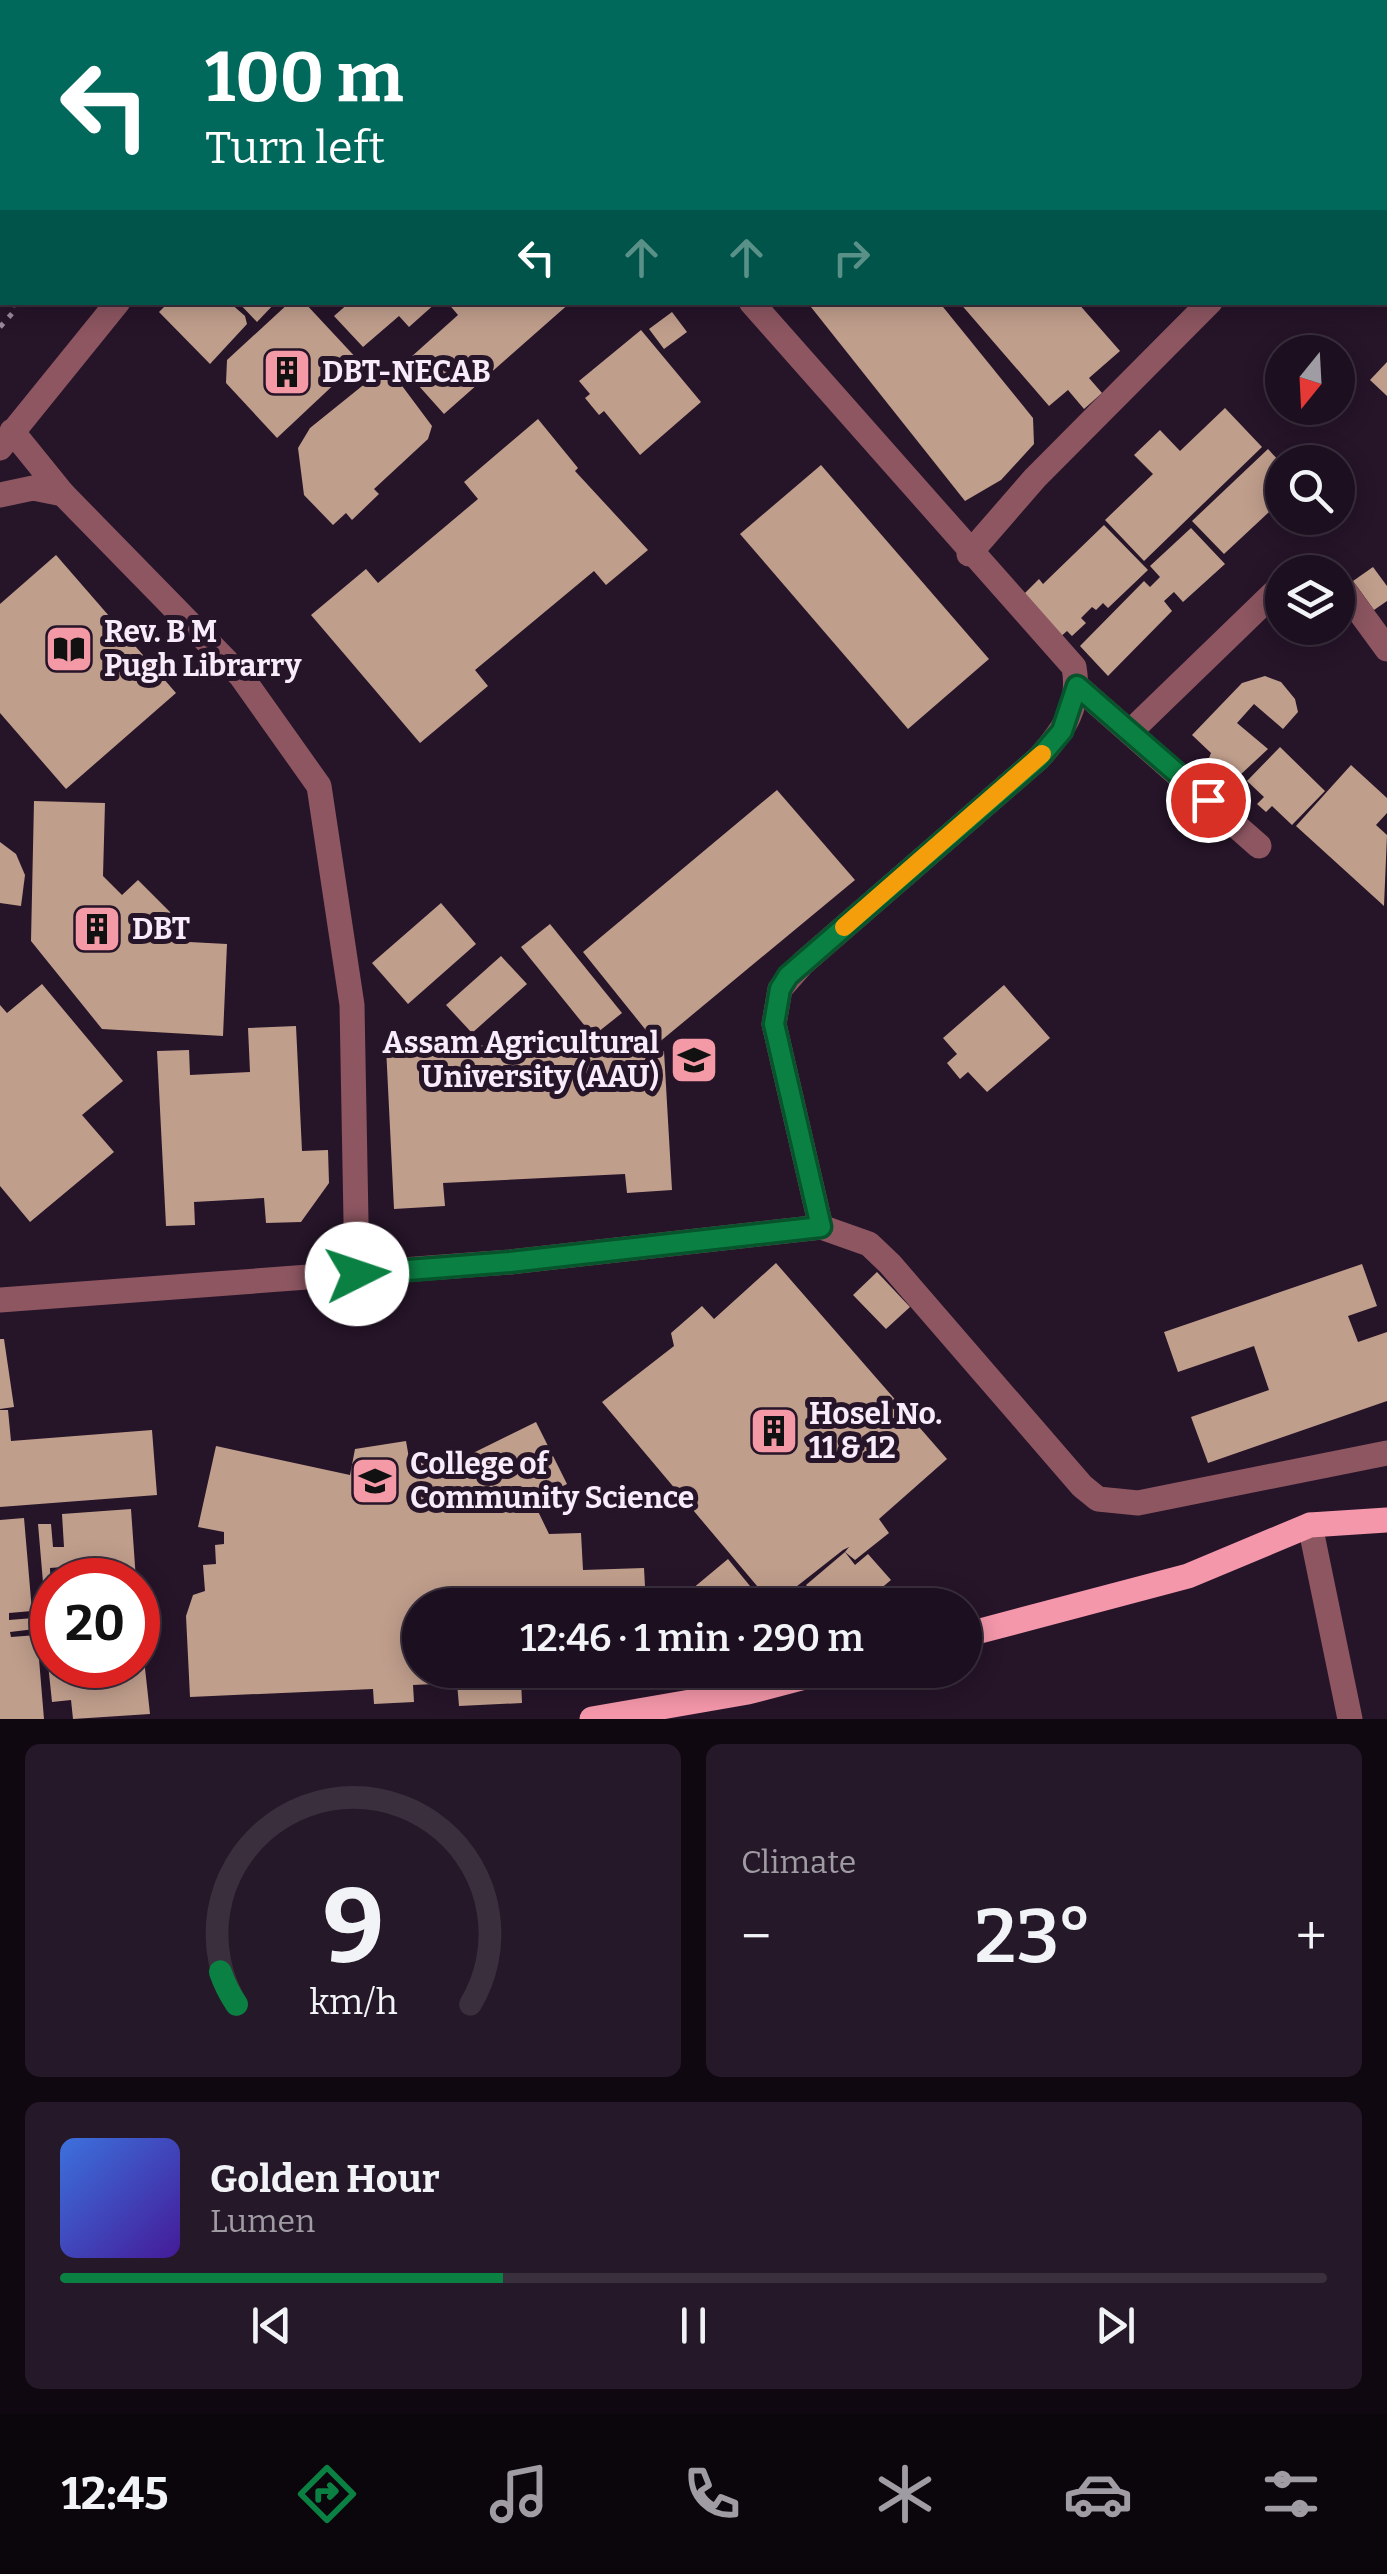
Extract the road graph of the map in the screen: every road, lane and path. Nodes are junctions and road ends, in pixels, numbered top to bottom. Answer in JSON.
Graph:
{"nodes":[{"id":1,"x":15,"y":305,"type":"edge"},
{"id":2,"x":116,"y":305,"type":"edge"},
{"id":3,"x":754,"y":305,"type":"edge"},
{"id":4,"x":1207,"y":305,"type":"edge"},
{"id":5,"x":0,"y":328,"type":"edge"},
{"id":6,"x":6,"y":440,"type":"edge"},
{"id":7,"x":63,"y":494,"type":"junction"},
{"id":8,"x":0,"y":495,"type":"edge"},
{"id":9,"x":969,"y":554,"type":"junction"},
{"id":10,"x":1265,"y":602,"type":"edge"},
{"id":11,"x":1355,"y":605,"type":"edge"},
{"id":12,"x":1387,"y":649,"type":"edge"},
{"id":13,"x":1077,"y":686,"type":"junction"},
{"id":14,"x":1132,"y":731,"type":"junction"},
{"id":15,"x":1259,"y":846,"type":"dead end"},
{"id":16,"x":821,"y":1227,"type":"junction"},
{"id":17,"x":357,"y":1274,"type":"junction"},
{"id":18,"x":0,"y":1300,"type":"edge"},
{"id":19,"x":1387,"y":1453,"type":"edge"},
{"id":20,"x":1387,"y":1520,"type":"edge"},
{"id":21,"x":1310,"y":1525,"type":"junction"},
{"id":22,"x":982,"y":1631,"type":"edge"},
{"id":23,"x":763,"y":1688,"type":"edge"},
{"id":24,"x":592,"y":1719,"type":"edge"},
{"id":25,"x":1350,"y":1719,"type":"edge"}],
"edges":[{"from":1,"to":5,"type":"path"},
{"from":2,"to":6,"type":"street"},
{"from":3,"to":9,"type":"street"},
{"from":4,"to":9,"type":"street"},
{"from":6,"to":7,"type":"street"},
{"from":7,"to":8,"type":"street"},
{"from":7,"to":17,"type":"street"},
{"from":9,"to":13,"type":"street"},
{"from":10,"to":14,"type":"street"},
{"from":11,"to":12,"type":"street"},
{"from":13,"to":14,"type":"street"},
{"from":13,"to":16,"type":"street"},
{"from":14,"to":15,"type":"street"},
{"from":16,"to":17,"type":"street"},
{"from":16,"to":19,"type":"street"},
{"from":17,"to":18,"type":"street"},
{"from":20,"to":21,"type":"main road"},
{"from":21,"to":22,"type":"main road"},
{"from":21,"to":25,"type":"street"},
{"from":23,"to":24,"type":"main road"}]}
